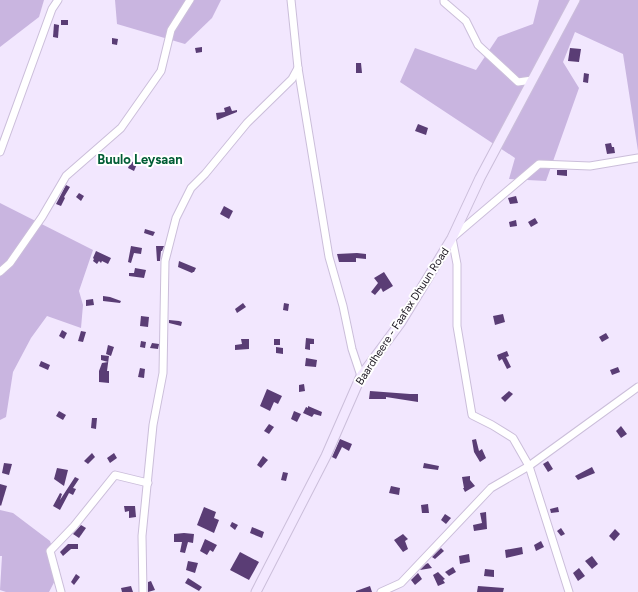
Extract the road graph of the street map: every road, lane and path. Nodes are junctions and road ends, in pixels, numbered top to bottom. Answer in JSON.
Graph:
{"nodes":[{"id":1,"x":58,"y":0,"type":"edge"},
{"id":2,"x":190,"y":0,"type":"edge"},
{"id":3,"x":291,"y":0,"type":"edge"},
{"id":4,"x":444,"y":0,"type":"edge"},
{"id":5,"x":574,"y":0,"type":"edge"},
{"id":6,"x":298,"y":68,"type":"junction"},
{"id":7,"x":532,"y":80,"type":"junction"},
{"id":8,"x":0,"y":152,"type":"edge"},
{"id":9,"x":638,"y":158,"type":"edge"},
{"id":10,"x":452,"y":238,"type":"junction"},
{"id":11,"x":0,"y":272,"type":"edge"},
{"id":12,"x":361,"y":376,"type":"junction"},
{"id":13,"x":638,"y":388,"type":"edge"},
{"id":14,"x":529,"y":466,"type":"junction"},
{"id":15,"x":148,"y":483,"type":"junction"},
{"id":16,"x":61,"y":592,"type":"edge"},
{"id":17,"x":143,"y":592,"type":"edge"},
{"id":18,"x":256,"y":592,"type":"edge"},
{"id":19,"x":381,"y":592,"type":"edge"},
{"id":20,"x":569,"y":592,"type":"edge"}],
"edges":[{"from":1,"to":8,"type":"street"},
{"from":2,"to":11,"type":"street"},
{"from":3,"to":6,"type":"street"},
{"from":4,"to":7,"type":"street"},
{"from":5,"to":7,"type":"main road","name":"Baardheere - Faafax Dhuun Road"},
{"from":6,"to":12,"type":"street"},
{"from":6,"to":15,"type":"street"},
{"from":7,"to":10,"type":"main road","name":"Baardheere - Faafax Dhuun Road"},
{"from":9,"to":10,"type":"street"},
{"from":10,"to":12,"type":"main road","name":"Baardheere - Faafax Dhuun Road"},
{"from":10,"to":14,"type":"street"},
{"from":12,"to":18,"type":"main road","name":"Baardheere - Faafax Dhuun Road"},
{"from":13,"to":14,"type":"street"},
{"from":14,"to":19,"type":"street"},
{"from":14,"to":20,"type":"street"},
{"from":15,"to":16,"type":"street"},
{"from":15,"to":17,"type":"street"}]}
